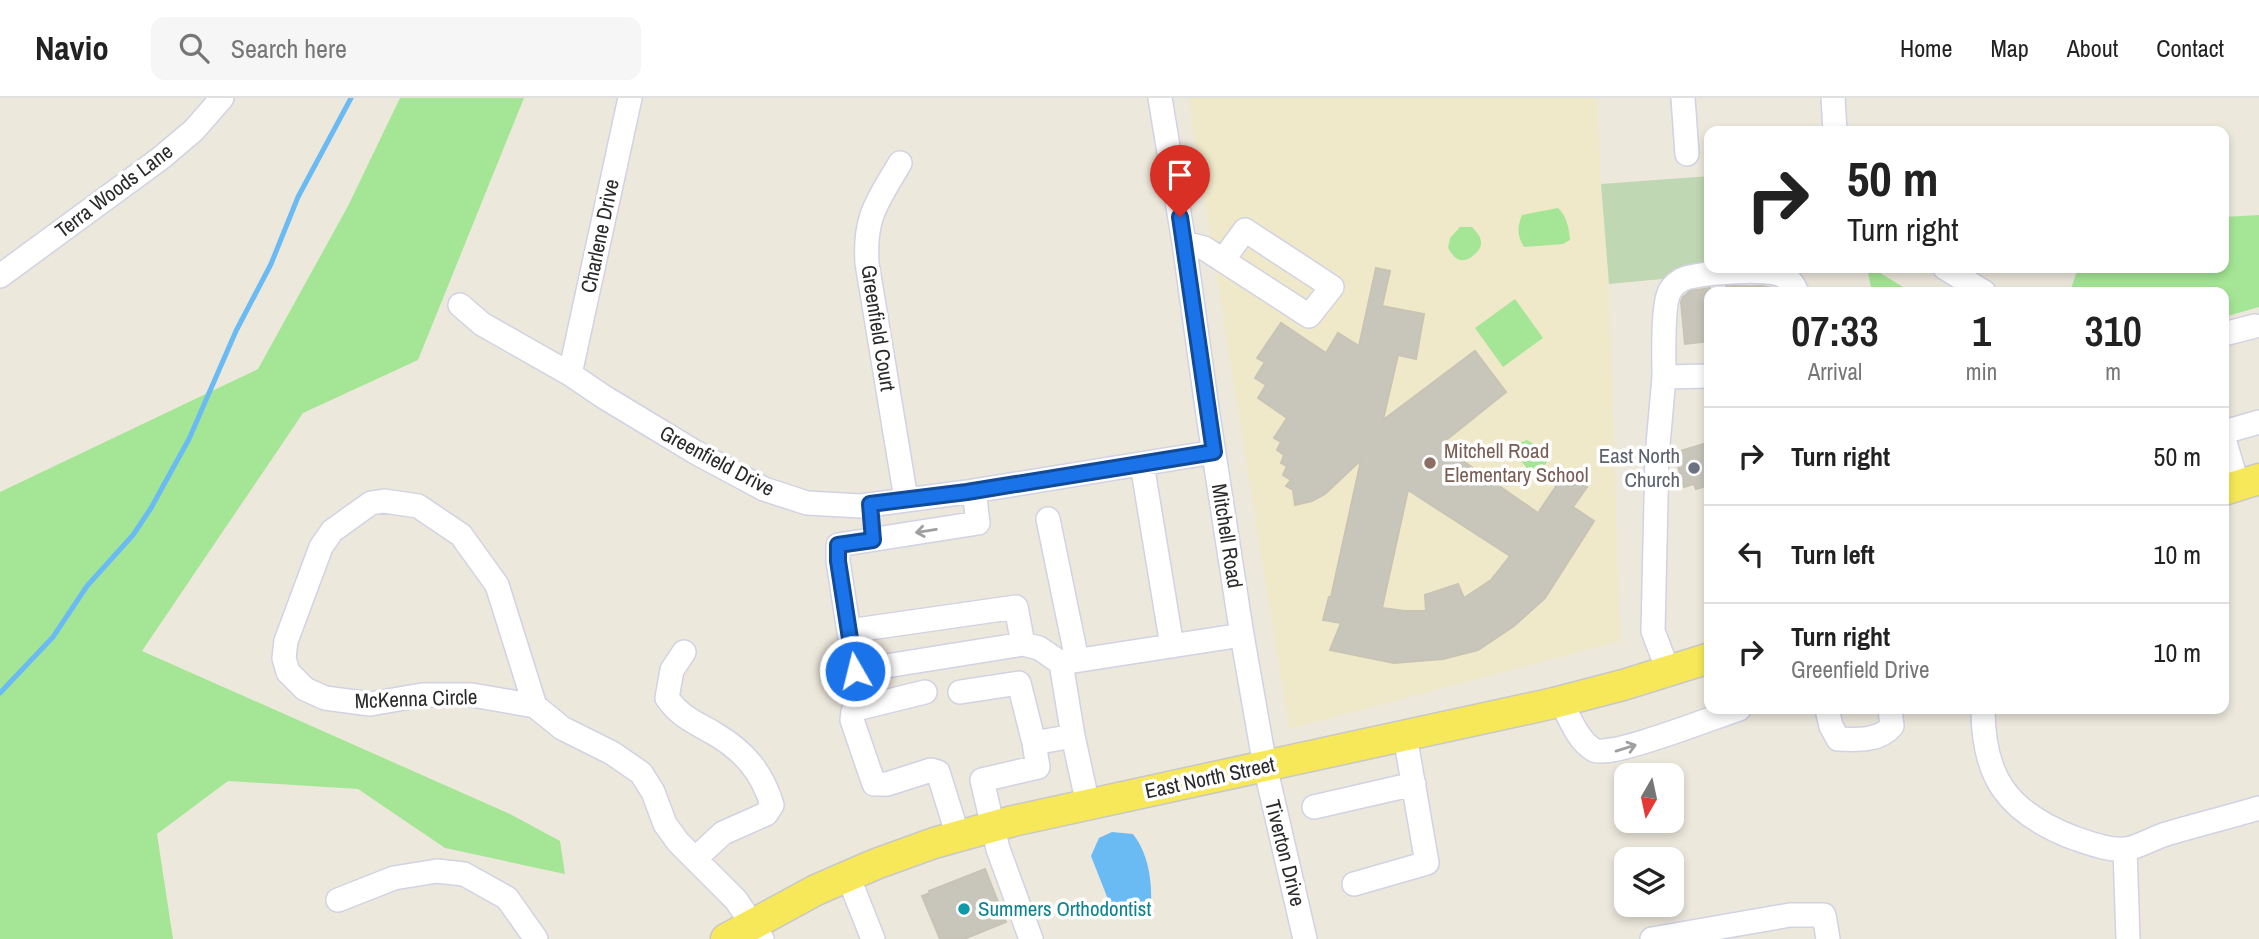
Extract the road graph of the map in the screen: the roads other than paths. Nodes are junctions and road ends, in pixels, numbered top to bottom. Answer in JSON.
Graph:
{"nodes":[{"id":1,"x":222,"y":98,"type":"edge"},
{"id":2,"x":630,"y":98,"type":"edge"},
{"id":3,"x":1160,"y":98,"type":"edge"},
{"id":4,"x":1683,"y":98,"type":"edge"},
{"id":5,"x":1833,"y":98,"type":"edge"},
{"id":6,"x":1835,"y":126,"type":"edge"},
{"id":7,"x":1687,"y":155,"type":"dead end"},
{"id":8,"x":900,"y":163,"type":"dead end"},
{"id":9,"x":1184,"y":243,"type":"junction"},
{"id":10,"x":1223,"y":260,"type":"dead end"},
{"id":11,"x":1724,"y":273,"type":"edge"},
{"id":12,"x":1774,"y":273,"type":"edge"},
{"id":13,"x":1953,"y":273,"type":"edge"},
{"id":14,"x":0,"y":276,"type":"edge"},
{"id":15,"x":1794,"y":287,"type":"edge"},
{"id":16,"x":1976,"y":287,"type":"edge"},
{"id":17,"x":460,"y":305,"type":"dead end"},
{"id":18,"x":2255,"y":326,"type":"dead end"},
{"id":19,"x":2229,"y":333,"type":"edge"},
{"id":20,"x":570,"y":374,"type":"junction"},
{"id":21,"x":1704,"y":376,"type":"edge"},
{"id":22,"x":1664,"y":377,"type":"junction"},
{"id":23,"x":2259,"y":422,"type":"edge"},
{"id":24,"x":2229,"y":431,"type":"edge"},
{"id":25,"x":1214,"y":452,"type":"junction"},
{"id":26,"x":2229,"y":453,"type":"edge"},
{"id":27,"x":1142,"y":464,"type":"junction"},
{"id":28,"x":2240,"y":485,"type":"edge"},
{"id":29,"x":974,"y":491,"type":"junction"},
{"id":30,"x":905,"y":499,"type":"junction"},
{"id":31,"x":870,"y":504,"type":"junction"},
{"id":32,"x":1048,"y":519,"type":"dead end"},
{"id":33,"x":873,"y":540,"type":"junction"},
{"id":34,"x":849,"y":631,"type":"junction"},
{"id":35,"x":1242,"y":635,"type":"junction"},
{"id":36,"x":1023,"y":644,"type":"junction"},
{"id":37,"x":1172,"y":646,"type":"junction"},
{"id":38,"x":684,"y":652,"type":"dead end"},
{"id":39,"x":1704,"y":660,"type":"edge"},
{"id":40,"x":1069,"y":661,"type":"junction"},
{"id":41,"x":1668,"y":671,"type":"junction"},
{"id":42,"x":925,"y":692,"type":"dead end"},
{"id":43,"x":960,"y":692,"type":"dead end"},
{"id":44,"x":1560,"y":701,"type":"junction"},
{"id":45,"x":535,"y":706,"type":"junction"},
{"id":46,"x":1725,"y":714,"type":"edge"},
{"id":47,"x":1828,"y":714,"type":"edge"},
{"id":48,"x":1891,"y":714,"type":"edge"},
{"id":49,"x":1983,"y":714,"type":"edge"},
{"id":50,"x":1073,"y":736,"type":"junction"},
{"id":51,"x":1405,"y":736,"type":"junction"},
{"id":52,"x":1034,"y":743,"type":"junction"},
{"id":53,"x":1265,"y":766,"type":"junction"},
{"id":54,"x":1414,"y":784,"type":"junction"},
{"id":55,"x":1088,"y":805,"type":"junction"},
{"id":56,"x":1314,"y":807,"type":"dead end"},
{"id":57,"x":2259,"y":808,"type":"edge"},
{"id":58,"x":992,"y":827,"type":"junction"},
{"id":59,"x":958,"y":836,"type":"junction"},
{"id":60,"x":2125,"y":849,"type":"junction"},
{"id":61,"x":696,"y":858,"type":"junction"},
{"id":62,"x":848,"y":876,"type":"junction"},
{"id":63,"x":1354,"y":884,"type":"dead end"},
{"id":64,"x":338,"y":900,"type":"dead end"},
{"id":65,"x":756,"y":931,"type":"edge"},
{"id":66,"x":870,"y":931,"type":"edge"},
{"id":67,"x":536,"y":939,"type":"edge"},
{"id":68,"x":726,"y":939,"type":"edge"},
{"id":69,"x":1031,"y":939,"type":"edge"},
{"id":70,"x":1305,"y":939,"type":"edge"},
{"id":71,"x":1652,"y":939,"type":"edge"},
{"id":72,"x":1828,"y":939,"type":"edge"},
{"id":73,"x":2128,"y":939,"type":"edge"}],
"edges":[{"from":1,"to":14,"type":"street","name":"Terra Woods Lane"},
{"from":2,"to":20,"type":"street","name":"Charlene Drive"},
{"from":3,"to":9,"type":"street","name":"Mitchell Road"},
{"from":4,"to":7,"type":"street"},
{"from":5,"to":6,"type":"street"},
{"from":8,"to":30,"type":"street","name":"Greenfield Court"},
{"from":9,"to":10,"type":"street"},
{"from":9,"to":25,"type":"street","name":"Mitchell Road"},
{"from":11,"to":22,"type":"street"},
{"from":12,"to":15,"type":"street"},
{"from":13,"to":16,"type":"street"},
{"from":17,"to":20,"type":"street","name":"Greenfield Drive"},
{"from":18,"to":19,"type":"street"},
{"from":20,"to":31,"type":"street","name":"Greenfield Drive"},
{"from":21,"to":22,"type":"street"},
{"from":22,"to":41,"type":"street"},
{"from":23,"to":24,"type":"street"},
{"from":25,"to":27,"type":"street","name":"Greenfield Drive"},
{"from":25,"to":35,"type":"street","name":"Mitchell Road"},
{"from":26,"to":28,"type":"street"},
{"from":27,"to":29,"type":"street","name":"Greenfield Drive"},
{"from":27,"to":37,"type":"street"},
{"from":29,"to":30,"type":"street","name":"Greenfield Drive"},
{"from":29,"to":33,"type":"street","one_way":true},
{"from":30,"to":31,"type":"street","name":"Greenfield Drive"},
{"from":31,"to":33,"type":"street"},
{"from":32,"to":40,"type":"street"},
{"from":33,"to":34,"type":"street"},
{"from":34,"to":36,"type":"street"},
{"from":34,"to":36,"type":"street"},
{"from":35,"to":37,"type":"street"},
{"from":35,"to":53,"type":"street","name":"Mitchell Road"},
{"from":36,"to":40,"type":"street"},
{"from":37,"to":40,"type":"street"},
{"from":38,"to":61,"type":"street"},
{"from":39,"to":41,"type":"main road","name":"East North Street"},
{"from":40,"to":50,"type":"street"},
{"from":41,"to":44,"type":"main road","name":"East North Street"},
{"from":42,"to":59,"type":"street"},
{"from":43,"to":52,"type":"street"},
{"from":44,"to":46,"type":"street","one_way":true},
{"from":44,"to":51,"type":"main road","name":"East North Street"},
{"from":45,"to":45,"type":"street","name":"McKenna Circle"},
{"from":45,"to":61,"type":"street","name":"McKenna Circle"},
{"from":47,"to":48,"type":"street"},
{"from":49,"to":60,"type":"street"},
{"from":50,"to":52,"type":"street"},
{"from":50,"to":55,"type":"street"},
{"from":51,"to":53,"type":"main road","name":"East North Street"},
{"from":51,"to":54,"type":"street"},
{"from":52,"to":58,"type":"street"},
{"from":53,"to":55,"type":"main road","name":"East North Street"},
{"from":53,"to":70,"type":"street","name":"Tiverton Drive"},
{"from":54,"to":56,"type":"street"},
{"from":54,"to":63,"type":"street"},
{"from":55,"to":58,"type":"main road","name":"East North Street"},
{"from":57,"to":60,"type":"street"},
{"from":58,"to":59,"type":"main road","name":"East North Street"},
{"from":58,"to":69,"type":"street"},
{"from":59,"to":62,"type":"main road","name":"East North Street"},
{"from":60,"to":73,"type":"street"},
{"from":61,"to":65,"type":"street","name":"McKenna Circle"},
{"from":62,"to":65,"type":"main road","name":"East North Street"},
{"from":62,"to":66,"type":"street"},
{"from":64,"to":67,"type":"street"},
{"from":65,"to":68,"type":"main road","name":"East North Street"},
{"from":71,"to":72,"type":"street"}]}
